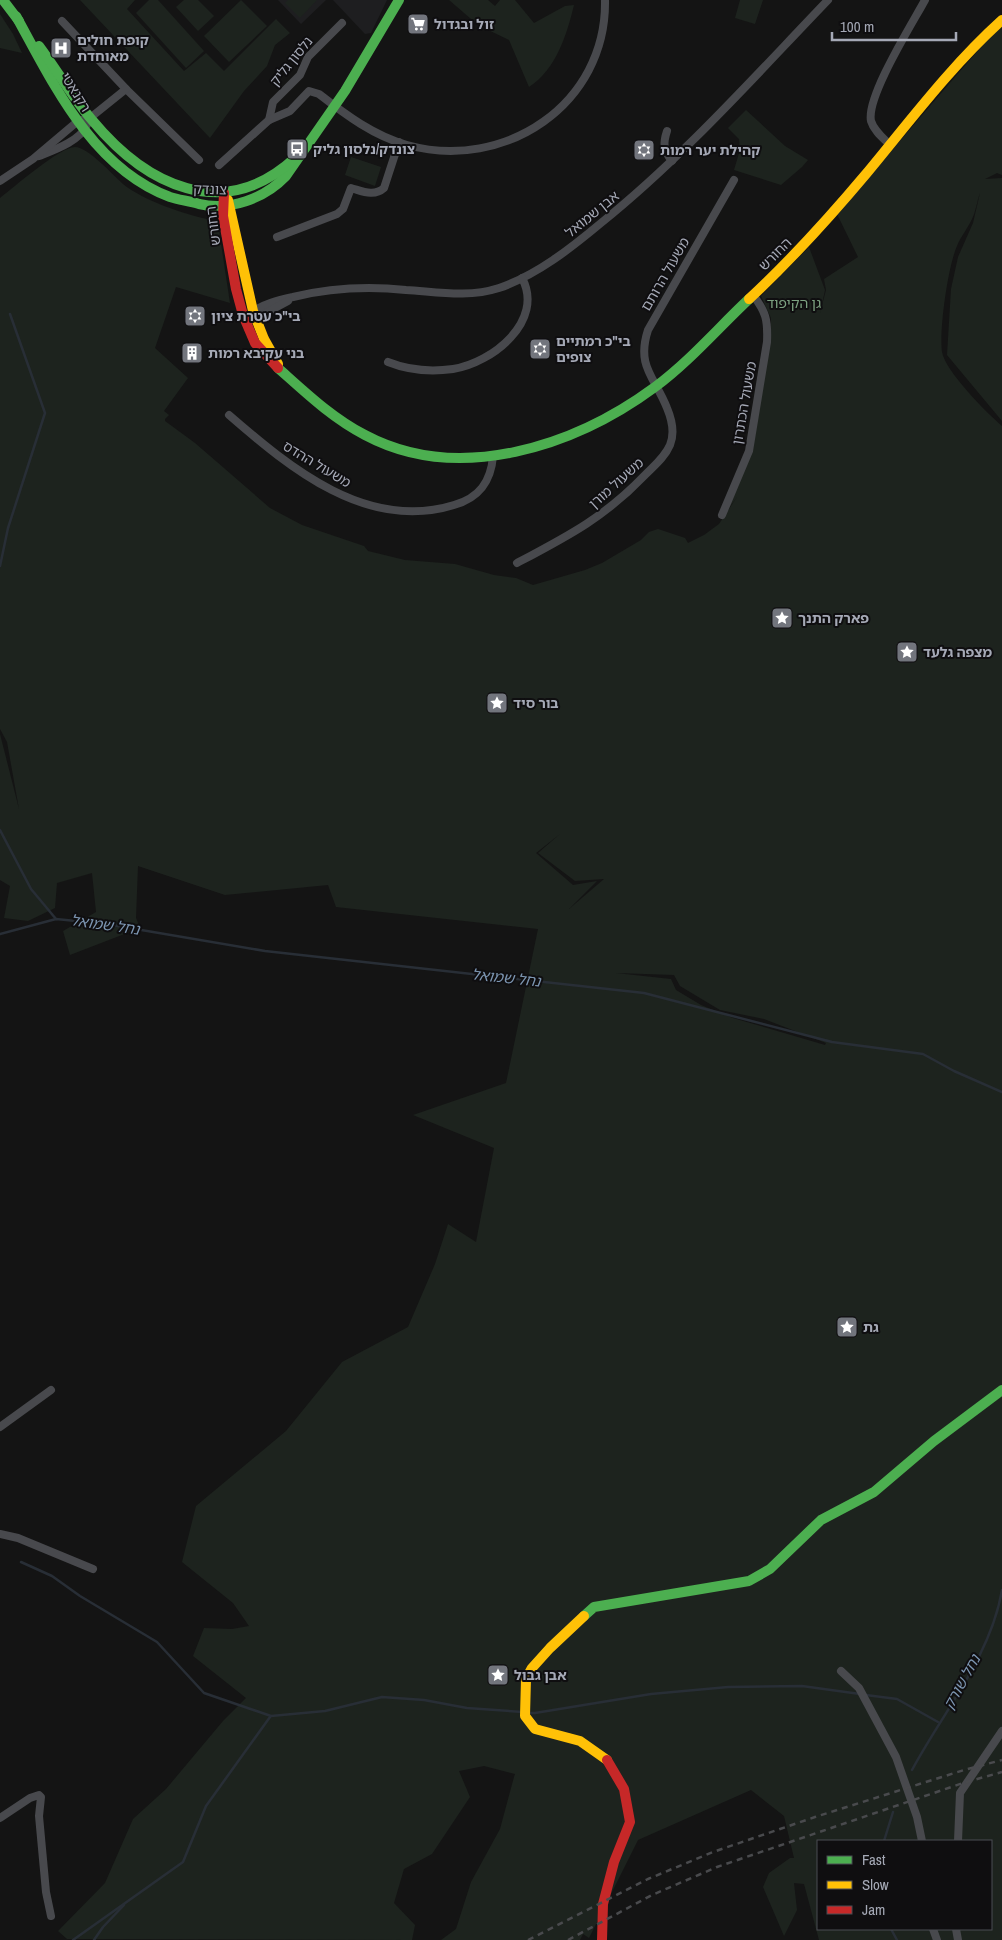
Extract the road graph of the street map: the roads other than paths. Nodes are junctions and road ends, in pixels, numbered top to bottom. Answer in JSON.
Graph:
{"nodes":[{"id":1,"x":3,"y":0,"type":"edge"},
{"id":2,"x":399,"y":0,"type":"edge"},
{"id":3,"x":407,"y":0,"type":"edge"},
{"id":4,"x":605,"y":0,"type":"edge"},
{"id":5,"x":828,"y":0,"type":"edge"},
{"id":6,"x":925,"y":0,"type":"edge"},
{"id":7,"x":16,"y":16,"type":"junction"},
{"id":8,"x":1002,"y":20,"type":"edge"},
{"id":9,"x":62,"y":21,"type":"dead end"},
{"id":10,"x":342,"y":23,"type":"dead end"},
{"id":11,"x":380,"y":35,"type":"junction"},
{"id":12,"x":126,"y":89,"type":"junction"},
{"id":13,"x":336,"y":107,"type":"junction"},
{"id":14,"x":90,"y":118,"type":"junction"},
{"id":15,"x":269,"y":120,"type":"junction"},
{"id":16,"x":78,"y":121,"type":"junction"},
{"id":17,"x":85,"y":130,"type":"junction"},
{"id":18,"x":667,"y":130,"type":"dead end"},
{"id":19,"x":399,"y":142,"type":"junction"},
{"id":20,"x":890,"y":145,"type":"junction"},
{"id":21,"x":307,"y":147,"type":"junction"},
{"id":22,"x":33,"y":159,"type":"junction"},
{"id":23,"x":199,"y":160,"type":"dead end"},
{"id":24,"x":672,"y":161,"type":"junction"},
{"id":25,"x":219,"y":165,"type":"dead end"},
{"id":26,"x":734,"y":180,"type":"dead end"},
{"id":27,"x":0,"y":181,"type":"edge"},
{"id":28,"x":224,"y":193,"type":"junction"},
{"id":29,"x":226,"y":205,"type":"junction"},
{"id":30,"x":277,"y":237,"type":"dead end"},
{"id":31,"x":522,"y":278,"type":"junction"},
{"id":32,"x":753,"y":295,"type":"junction"},
{"id":33,"x":251,"y":316,"type":"junction"},
{"id":34,"x":388,"y":362,"type":"dead end"},
{"id":35,"x":656,"y":386,"type":"junction"},
{"id":36,"x":228,"y":415,"type":"dead end"},
{"id":37,"x":493,"y":456,"type":"junction"},
{"id":38,"x":722,"y":515,"type":"dead end"},
{"id":39,"x":517,"y":563,"type":"dead end"},
{"id":40,"x":51,"y":1390,"type":"dead end"},
{"id":41,"x":1002,"y":1390,"type":"edge"},
{"id":42,"x":0,"y":1427,"type":"edge"},
{"id":43,"x":0,"y":1534,"type":"edge"},
{"id":44,"x":93,"y":1569,"type":"dead end"},
{"id":45,"x":841,"y":1671,"type":"dead end"},
{"id":46,"x":1002,"y":1731,"type":"edge"},
{"id":47,"x":0,"y":1818,"type":"edge"},
{"id":48,"x":922,"y":1840,"type":"edge"},
{"id":49,"x":958,"y":1840,"type":"edge"},
{"id":50,"x":51,"y":1916,"type":"dead end"},
{"id":51,"x":602,"y":1940,"type":"edge"}],
"edges":[{"from":1,"to":7,"type":"street","name":"רקנאטי"},
{"from":2,"to":11,"type":"street","name":"צונדק"},
{"from":3,"to":11,"type":"street","name":"צונדק"},
{"from":4,"to":19,"type":"street"},
{"from":5,"to":24,"type":"street","name":"אבן שמואל"},
{"from":6,"to":20,"type":"street"},
{"from":7,"to":14,"type":"street","name":"רקנאטי"},
{"from":7,"to":16,"type":"street","name":"רקנאטי"},
{"from":8,"to":20,"type":"street","name":"החורש"},
{"from":9,"to":12,"type":"street"},
{"from":10,"to":15,"type":"street","name":"נלסון גליק"},
{"from":11,"to":13,"type":"street","name":"צונדק"},
{"from":12,"to":14,"type":"street"},
{"from":12,"to":23,"type":"street"},
{"from":13,"to":15,"type":"street","name":"נלסון גליק"},
{"from":13,"to":19,"type":"street"},
{"from":13,"to":21,"type":"street","name":"צונדק"},
{"from":14,"to":16,"type":"street"},
{"from":14,"to":17,"type":"street"},
{"from":14,"to":28,"type":"street","name":"צונדק"},
{"from":15,"to":25,"type":"street","name":"נלסון גליק"},
{"from":16,"to":17,"type":"street","name":"רקנאטי"},
{"from":16,"to":22,"type":"street"},
{"from":17,"to":22,"type":"street"},
{"from":17,"to":29,"type":"street","name":"צונדק"},
{"from":18,"to":24,"type":"street"},
{"from":19,"to":30,"type":"street"},
{"from":20,"to":32,"type":"street","name":"החורש"},
{"from":21,"to":28,"type":"street","name":"צונדק"},
{"from":21,"to":29,"type":"street","name":"צונדק"},
{"from":22,"to":27,"type":"street"},
{"from":24,"to":31,"type":"street","name":"אבן שמואל"},
{"from":26,"to":35,"type":"street","name":"משעול הרותם"},
{"from":28,"to":29,"type":"street","name":"החורש"},
{"from":29,"to":33,"type":"street","name":"החורש"},
{"from":31,"to":33,"type":"street","name":"אבן שמואל"},
{"from":31,"to":34,"type":"street"},
{"from":32,"to":35,"type":"street","name":"החורש"},
{"from":32,"to":38,"type":"street","name":"משעול הכתרון"},
{"from":33,"to":37,"type":"street","name":"החורש"},
{"from":35,"to":37,"type":"street","name":"החורש"},
{"from":35,"to":39,"type":"street","name":"משעול מורן"},
{"from":36,"to":37,"type":"street","name":"משעול ההדס"},
{"from":40,"to":42,"type":"street"},
{"from":41,"to":51,"type":"street"},
{"from":43,"to":44,"type":"street"},
{"from":45,"to":48,"type":"street"},
{"from":46,"to":49,"type":"street"},
{"from":47,"to":50,"type":"street"}]}
